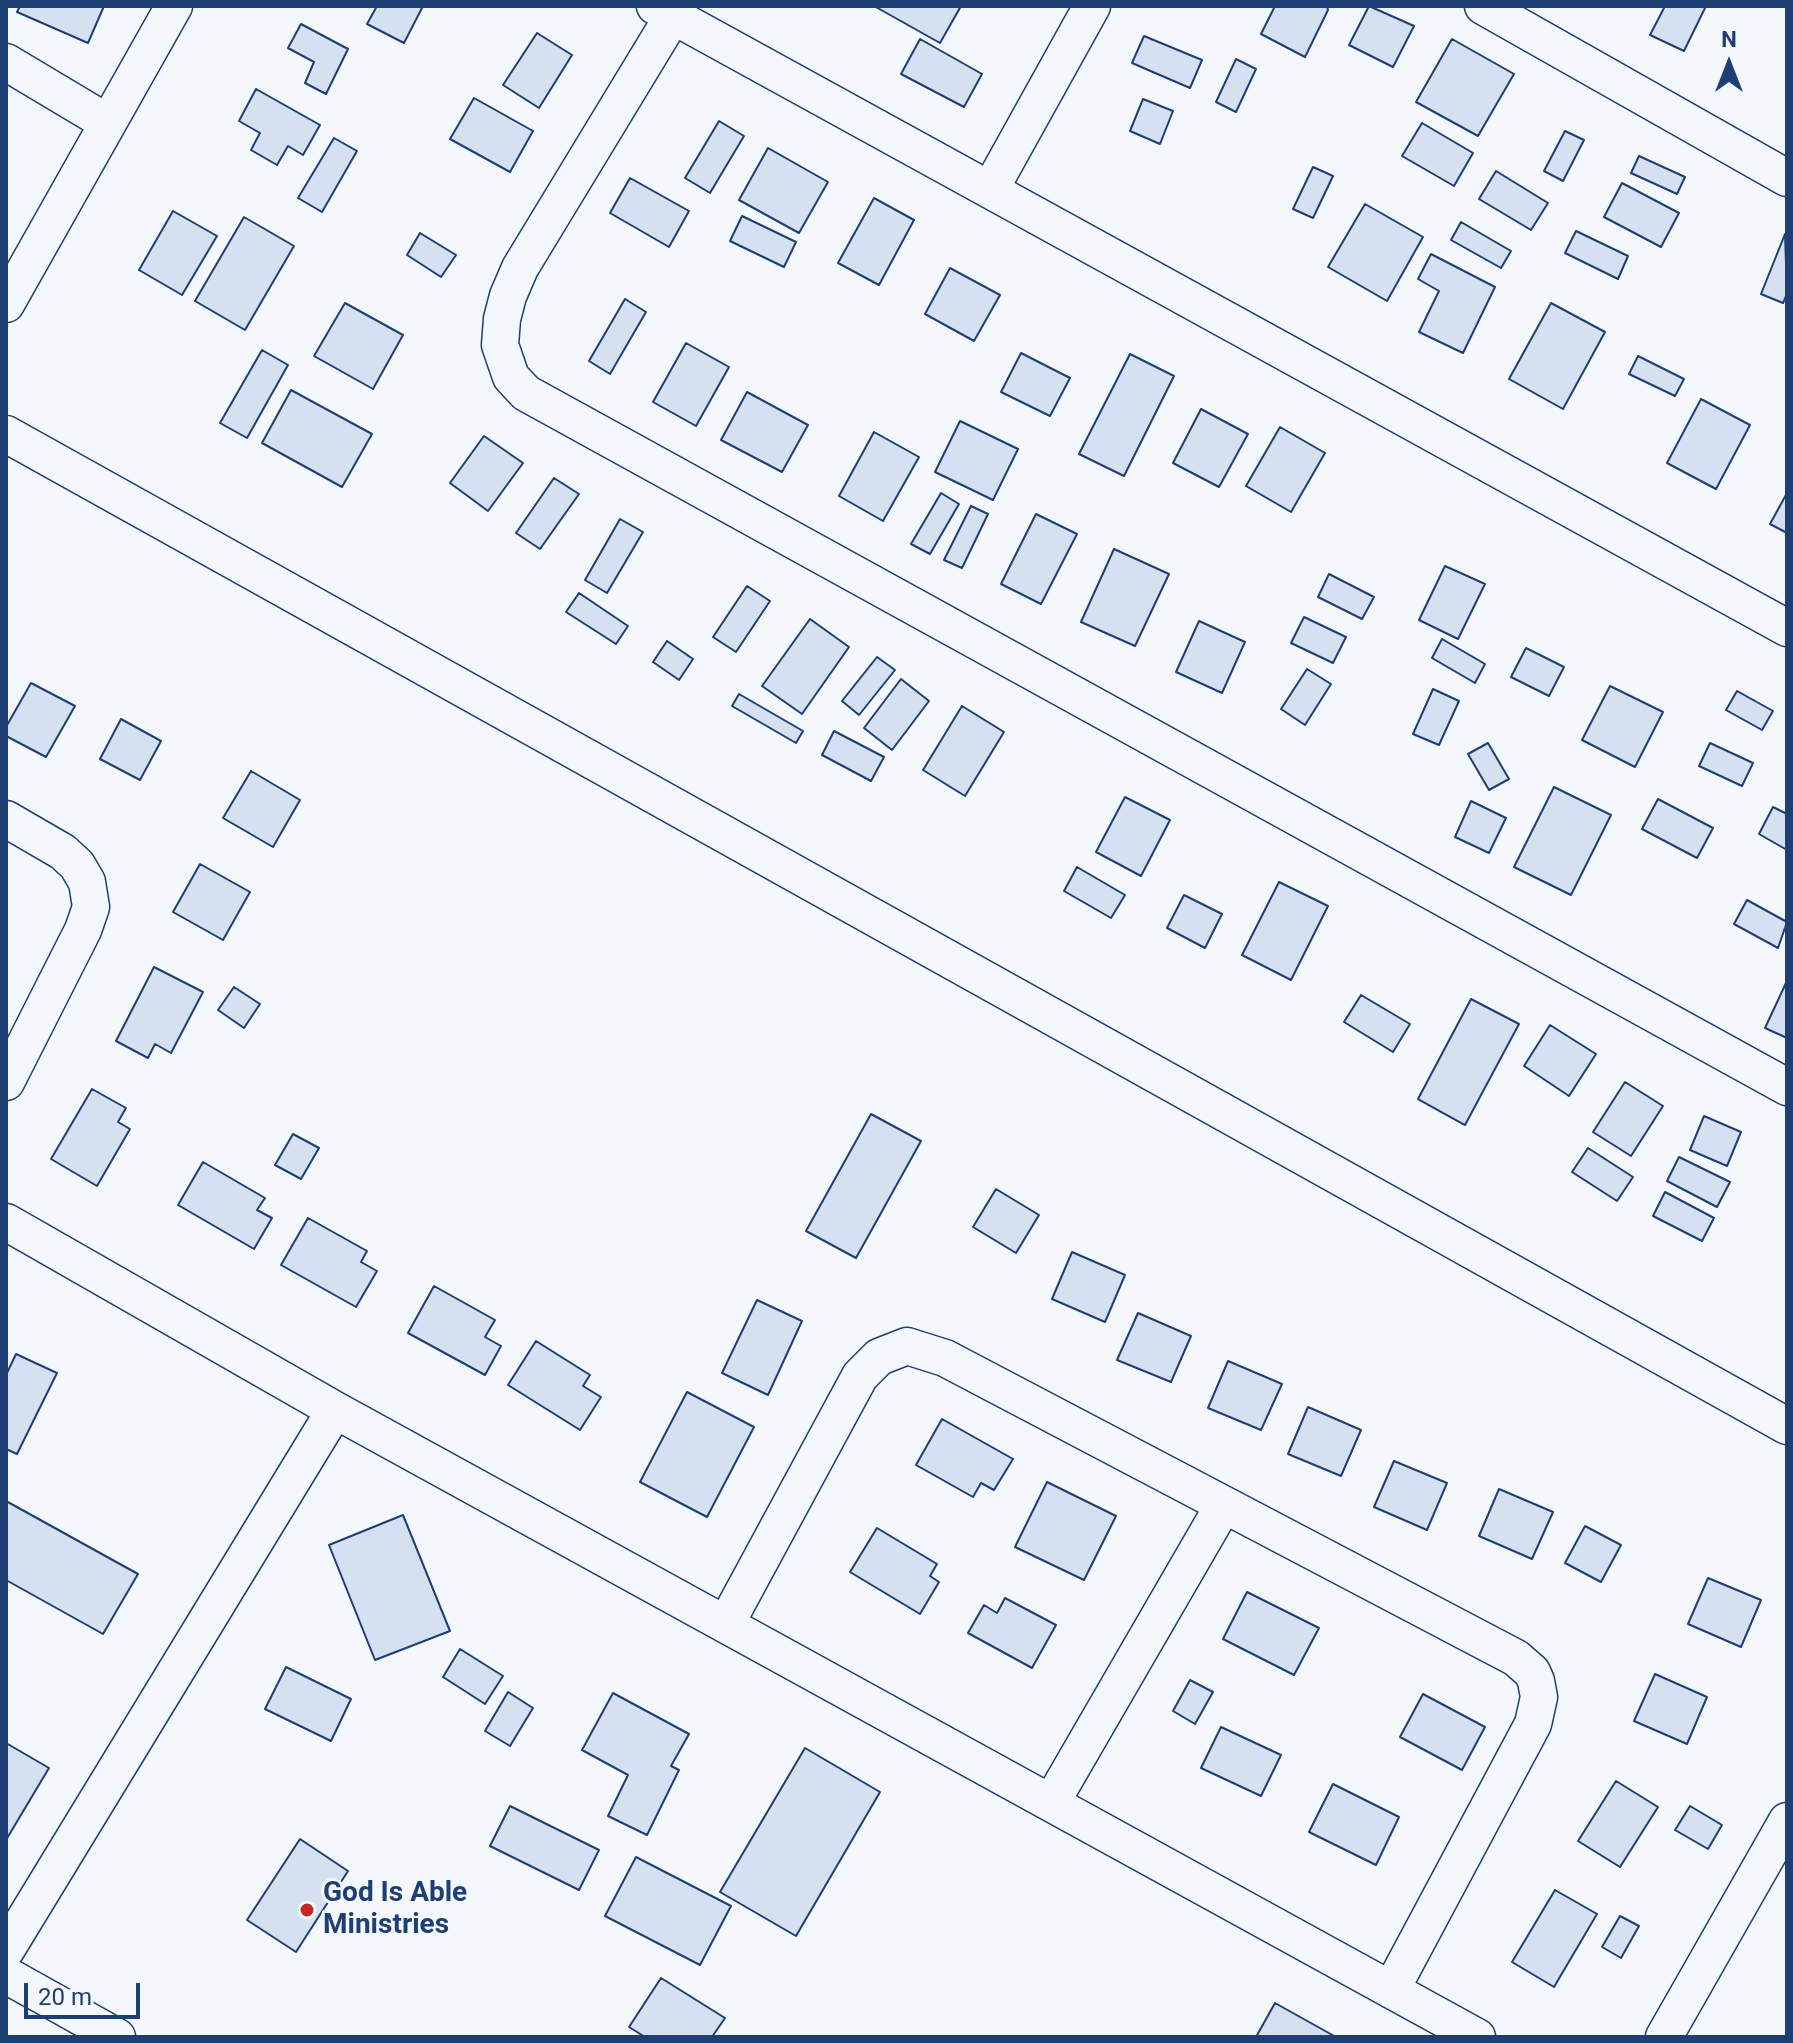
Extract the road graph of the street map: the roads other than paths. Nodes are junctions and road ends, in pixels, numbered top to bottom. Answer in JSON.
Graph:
{"nodes":[{"id":1,"x":174,"y":6,"type":"edge"},
{"id":2,"x":1092,"y":6,"type":"edge"},
{"id":3,"x":1483,"y":6,"type":"edge"},
{"id":4,"x":669,"y":9,"type":"edge"},
{"id":5,"x":6,"y":62,"type":"edge"},
{"id":6,"x":108,"y":123,"type":"junction"},
{"id":7,"x":1787,"y":178,"type":"edge"},
{"id":8,"x":991,"y":188,"type":"junction"},
{"id":9,"x":6,"y":304,"type":"edge"},
{"id":10,"x":6,"y":434,"type":"edge"},
{"id":11,"x":1787,"y":628,"type":"edge"},
{"id":12,"x":6,"y":819,"type":"edge"},
{"id":13,"x":6,"y":1082,"type":"edge"},
{"id":14,"x":1787,"y":1087,"type":"edge"},
{"id":15,"x":6,"y":1222,"type":"edge"},
{"id":16,"x":335,"y":1410,"type":"junction"},
{"id":17,"x":1787,"y":1426,"type":"edge"},
{"id":18,"x":1223,"y":1506,"type":"junction"},
{"id":19,"x":727,"y":1622,"type":"junction"},
{"id":20,"x":1051,"y":1803,"type":"junction"},
{"id":21,"x":1787,"y":1821,"type":"edge"},
{"id":22,"x":6,"y":1950,"type":"edge"},
{"id":23,"x":6,"y":1975,"type":"edge"},
{"id":24,"x":1391,"y":1990,"type":"junction"},
{"id":25,"x":117,"y":2037,"type":"edge"},
{"id":26,"x":1477,"y":2037,"type":"edge"},
{"id":27,"x":1664,"y":2037,"type":"edge"}],
"edges":[{"from":1,"to":6,"type":"street"},
{"from":2,"to":8,"type":"street"},
{"from":3,"to":7,"type":"street"},
{"from":4,"to":8,"type":"street"},
{"from":4,"to":14,"type":"street"},
{"from":5,"to":6,"type":"street"},
{"from":6,"to":9,"type":"street"},
{"from":8,"to":11,"type":"street"},
{"from":10,"to":17,"type":"street"},
{"from":12,"to":13,"type":"street"},
{"from":15,"to":16,"type":"street"},
{"from":16,"to":19,"type":"street"},
{"from":16,"to":22,"type":"street"},
{"from":18,"to":19,"type":"street"},
{"from":18,"to":20,"type":"street"},
{"from":18,"to":24,"type":"street"},
{"from":19,"to":20,"type":"street"},
{"from":20,"to":24,"type":"street"},
{"from":21,"to":27,"type":"street"},
{"from":23,"to":25,"type":"street"},
{"from":24,"to":26,"type":"street"}]}
